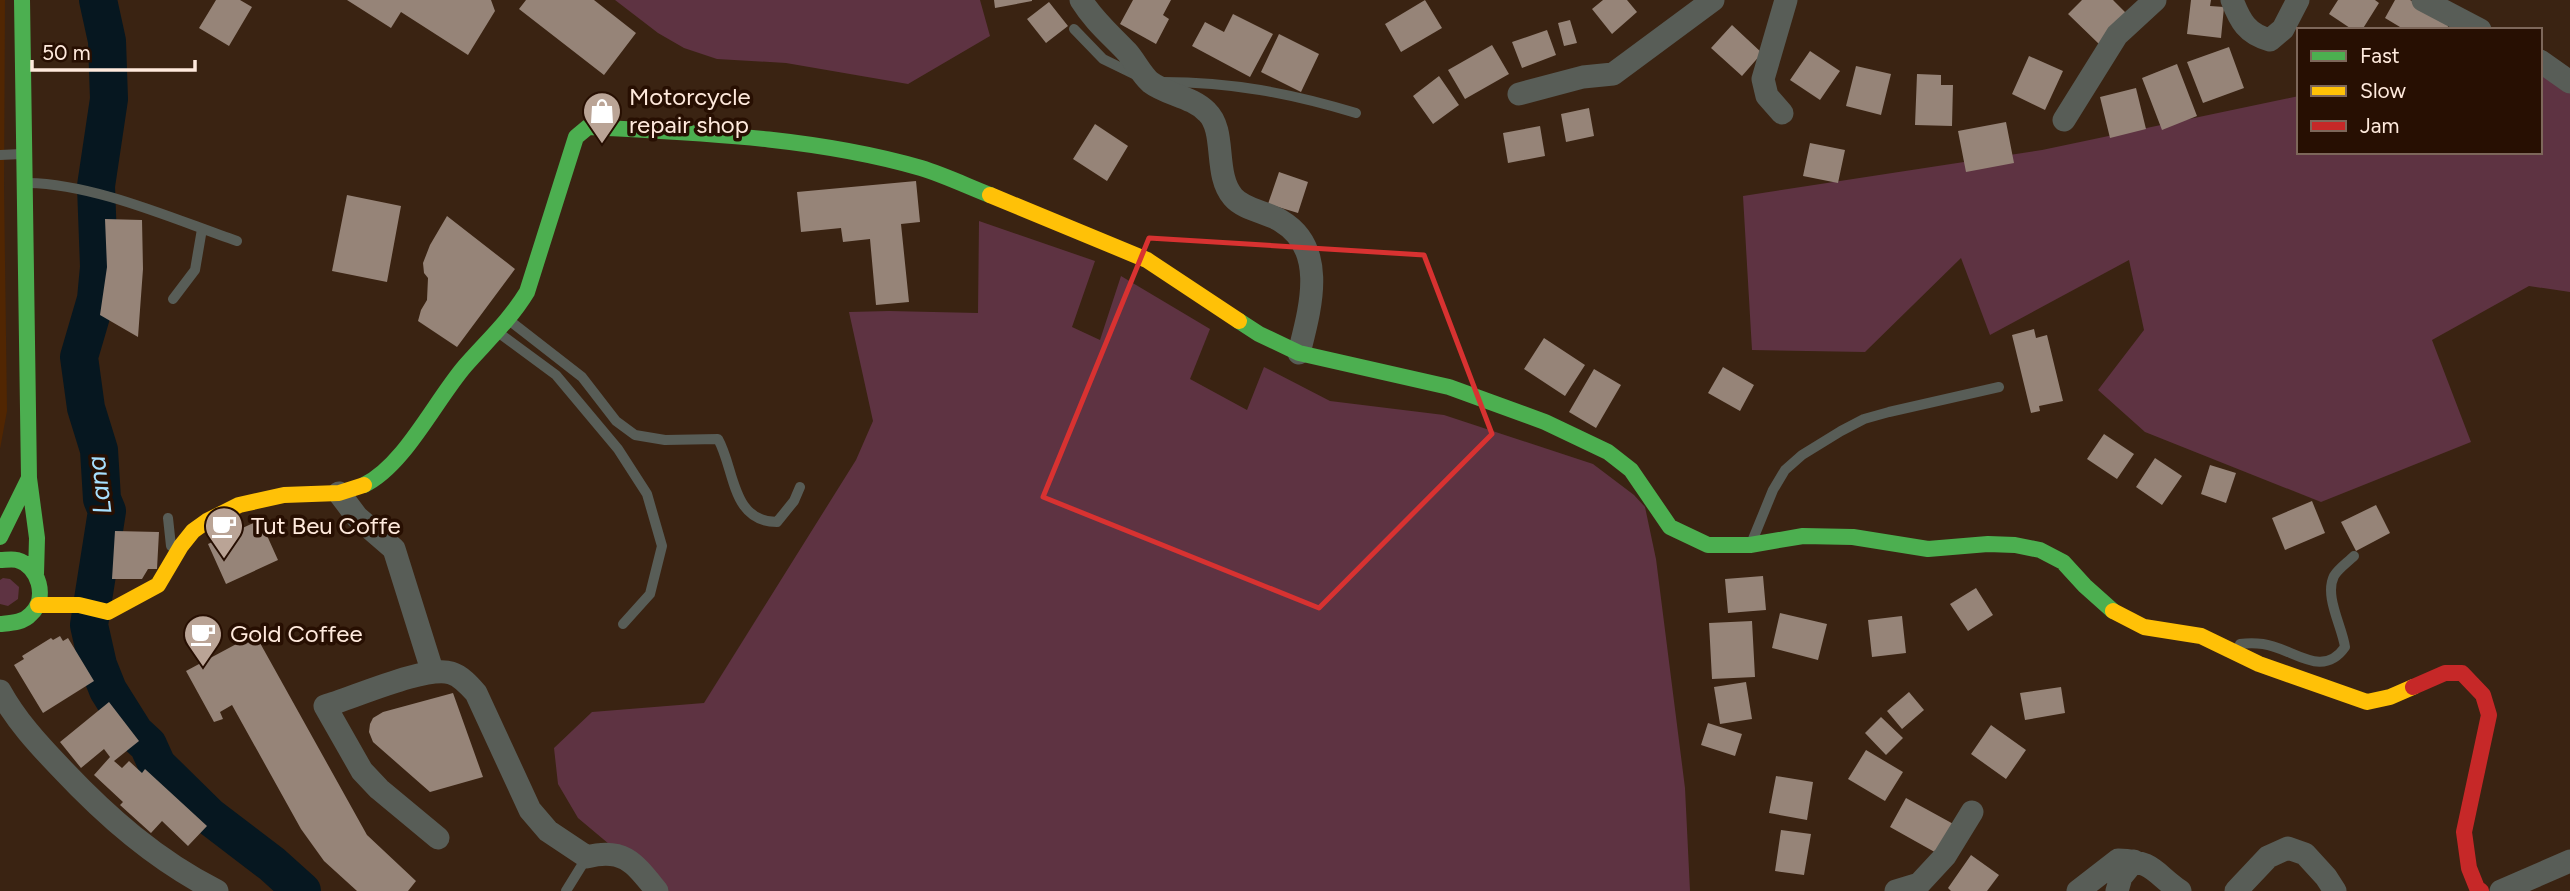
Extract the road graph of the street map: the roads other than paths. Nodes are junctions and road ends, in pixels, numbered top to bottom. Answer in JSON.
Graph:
{"nodes":[{"id":1,"x":22,"y":0,"type":"edge"},
{"id":2,"x":1081,"y":0,"type":"edge"},
{"id":3,"x":1713,"y":0,"type":"edge"},
{"id":4,"x":1787,"y":0,"type":"edge"},
{"id":5,"x":2155,"y":0,"type":"edge"},
{"id":6,"x":2232,"y":0,"type":"edge"},
{"id":7,"x":2298,"y":0,"type":"edge"},
{"id":8,"x":2423,"y":0,"type":"edge"},
{"id":9,"x":2476,"y":28,"type":"edge"},
{"id":10,"x":1074,"y":29,"type":"dead end"},
{"id":11,"x":2542,"y":62,"type":"edge"},
{"id":12,"x":1151,"y":82,"type":"junction"},
{"id":13,"x":2570,"y":82,"type":"edge"},
{"id":14,"x":1519,"y":94,"type":"dead end"},
{"id":15,"x":1356,"y":113,"type":"dead end"},
{"id":16,"x":1782,"y":113,"type":"dead end"},
{"id":17,"x":2064,"y":120,"type":"dead end"},
{"id":18,"x":25,"y":154,"type":"junction"},
{"id":19,"x":0,"y":155,"type":"edge"},
{"id":20,"x":25,"y":183,"type":"junction"},
{"id":21,"x":202,"y":229,"type":"junction"},
{"id":22,"x":237,"y":241,"type":"dead end"},
{"id":23,"x":173,"y":299,"type":"dead end"},
{"id":24,"x":502,"y":326,"type":"junction"},
{"id":25,"x":1299,"y":353,"type":"junction"},
{"id":26,"x":1999,"y":387,"type":"dead end"},
{"id":27,"x":29,"y":478,"type":"junction"},
{"id":28,"x":800,"y":487,"type":"dead end"},
{"id":29,"x":339,"y":493,"type":"junction"},
{"id":30,"x":168,"y":517,"type":"dead end"},
{"id":31,"x":0,"y":537,"type":"edge"},
{"id":32,"x":1750,"y":545,"type":"junction"},
{"id":33,"x":2354,"y":556,"type":"dead end"},
{"id":34,"x":0,"y":559,"type":"edge"},
{"id":35,"x":172,"y":562,"type":"junction"},
{"id":36,"x":36,"y":574,"type":"junction"},
{"id":37,"x":38,"y":605,"type":"junction"},
{"id":38,"x":0,"y":624,"type":"edge"},
{"id":39,"x":623,"y":624,"type":"dead end"},
{"id":40,"x":2224,"y":647,"type":"junction"},
{"id":41,"x":432,"y":670,"type":"junction"},
{"id":42,"x":0,"y":691,"type":"edge"},
{"id":43,"x":1972,"y":812,"type":"dead end"},
{"id":44,"x":438,"y":838,"type":"dead end"},
{"id":45,"x":587,"y":857,"type":"junction"},
{"id":46,"x":2134,"y":861,"type":"junction"},
{"id":47,"x":2570,"y":861,"type":"edge"},
{"id":48,"x":217,"y":891,"type":"edge"},
{"id":49,"x":566,"y":891,"type":"edge"},
{"id":50,"x":657,"y":891,"type":"edge"},
{"id":51,"x":1896,"y":891,"type":"edge"},
{"id":52,"x":2078,"y":891,"type":"edge"},
{"id":53,"x":2118,"y":891,"type":"edge"},
{"id":54,"x":2180,"y":891,"type":"edge"},
{"id":55,"x":2236,"y":891,"type":"edge"},
{"id":56,"x":2335,"y":891,"type":"edge"},
{"id":57,"x":2481,"y":891,"type":"edge"},
{"id":58,"x":2501,"y":891,"type":"edge"}],
"edges":[{"from":1,"to":18,"type":"street"},
{"from":2,"to":12,"type":"street"},
{"from":3,"to":14,"type":"street"},
{"from":4,"to":16,"type":"street"},
{"from":5,"to":17,"type":"street"},
{"from":6,"to":7,"type":"street"},
{"from":8,"to":9,"type":"street"},
{"from":10,"to":12,"type":"lane"},
{"from":11,"to":13,"type":"street"},
{"from":12,"to":15,"type":"lane"},
{"from":12,"to":25,"type":"street"},
{"from":18,"to":19,"type":"lane"},
{"from":18,"to":20,"type":"street"},
{"from":20,"to":21,"type":"lane"},
{"from":20,"to":27,"type":"street"},
{"from":21,"to":22,"type":"lane"},
{"from":21,"to":23,"type":"lane"},
{"from":24,"to":25,"type":"street"},
{"from":24,"to":28,"type":"lane"},
{"from":24,"to":29,"type":"street"},
{"from":24,"to":39,"type":"lane"},
{"from":25,"to":32,"type":"street"},
{"from":26,"to":32,"type":"lane"},
{"from":27,"to":31,"type":"street"},
{"from":27,"to":36,"type":"street"},
{"from":29,"to":35,"type":"street"},
{"from":29,"to":41,"type":"street"},
{"from":30,"to":35,"type":"lane"},
{"from":32,"to":40,"type":"street"},
{"from":33,"to":40,"type":"lane"},
{"from":34,"to":36,"type":"street"},
{"from":35,"to":37,"type":"street"},
{"from":36,"to":37,"type":"street"},
{"from":37,"to":38,"type":"street"},
{"from":40,"to":57,"type":"street"},
{"from":41,"to":44,"type":"street"},
{"from":41,"to":45,"type":"street"},
{"from":42,"to":48,"type":"street"},
{"from":43,"to":51,"type":"street"},
{"from":45,"to":49,"type":"lane"},
{"from":45,"to":50,"type":"street"},
{"from":46,"to":52,"type":"street"},
{"from":46,"to":53,"type":"street"},
{"from":46,"to":54,"type":"street"},
{"from":47,"to":58,"type":"street"},
{"from":55,"to":56,"type":"street"}]}
